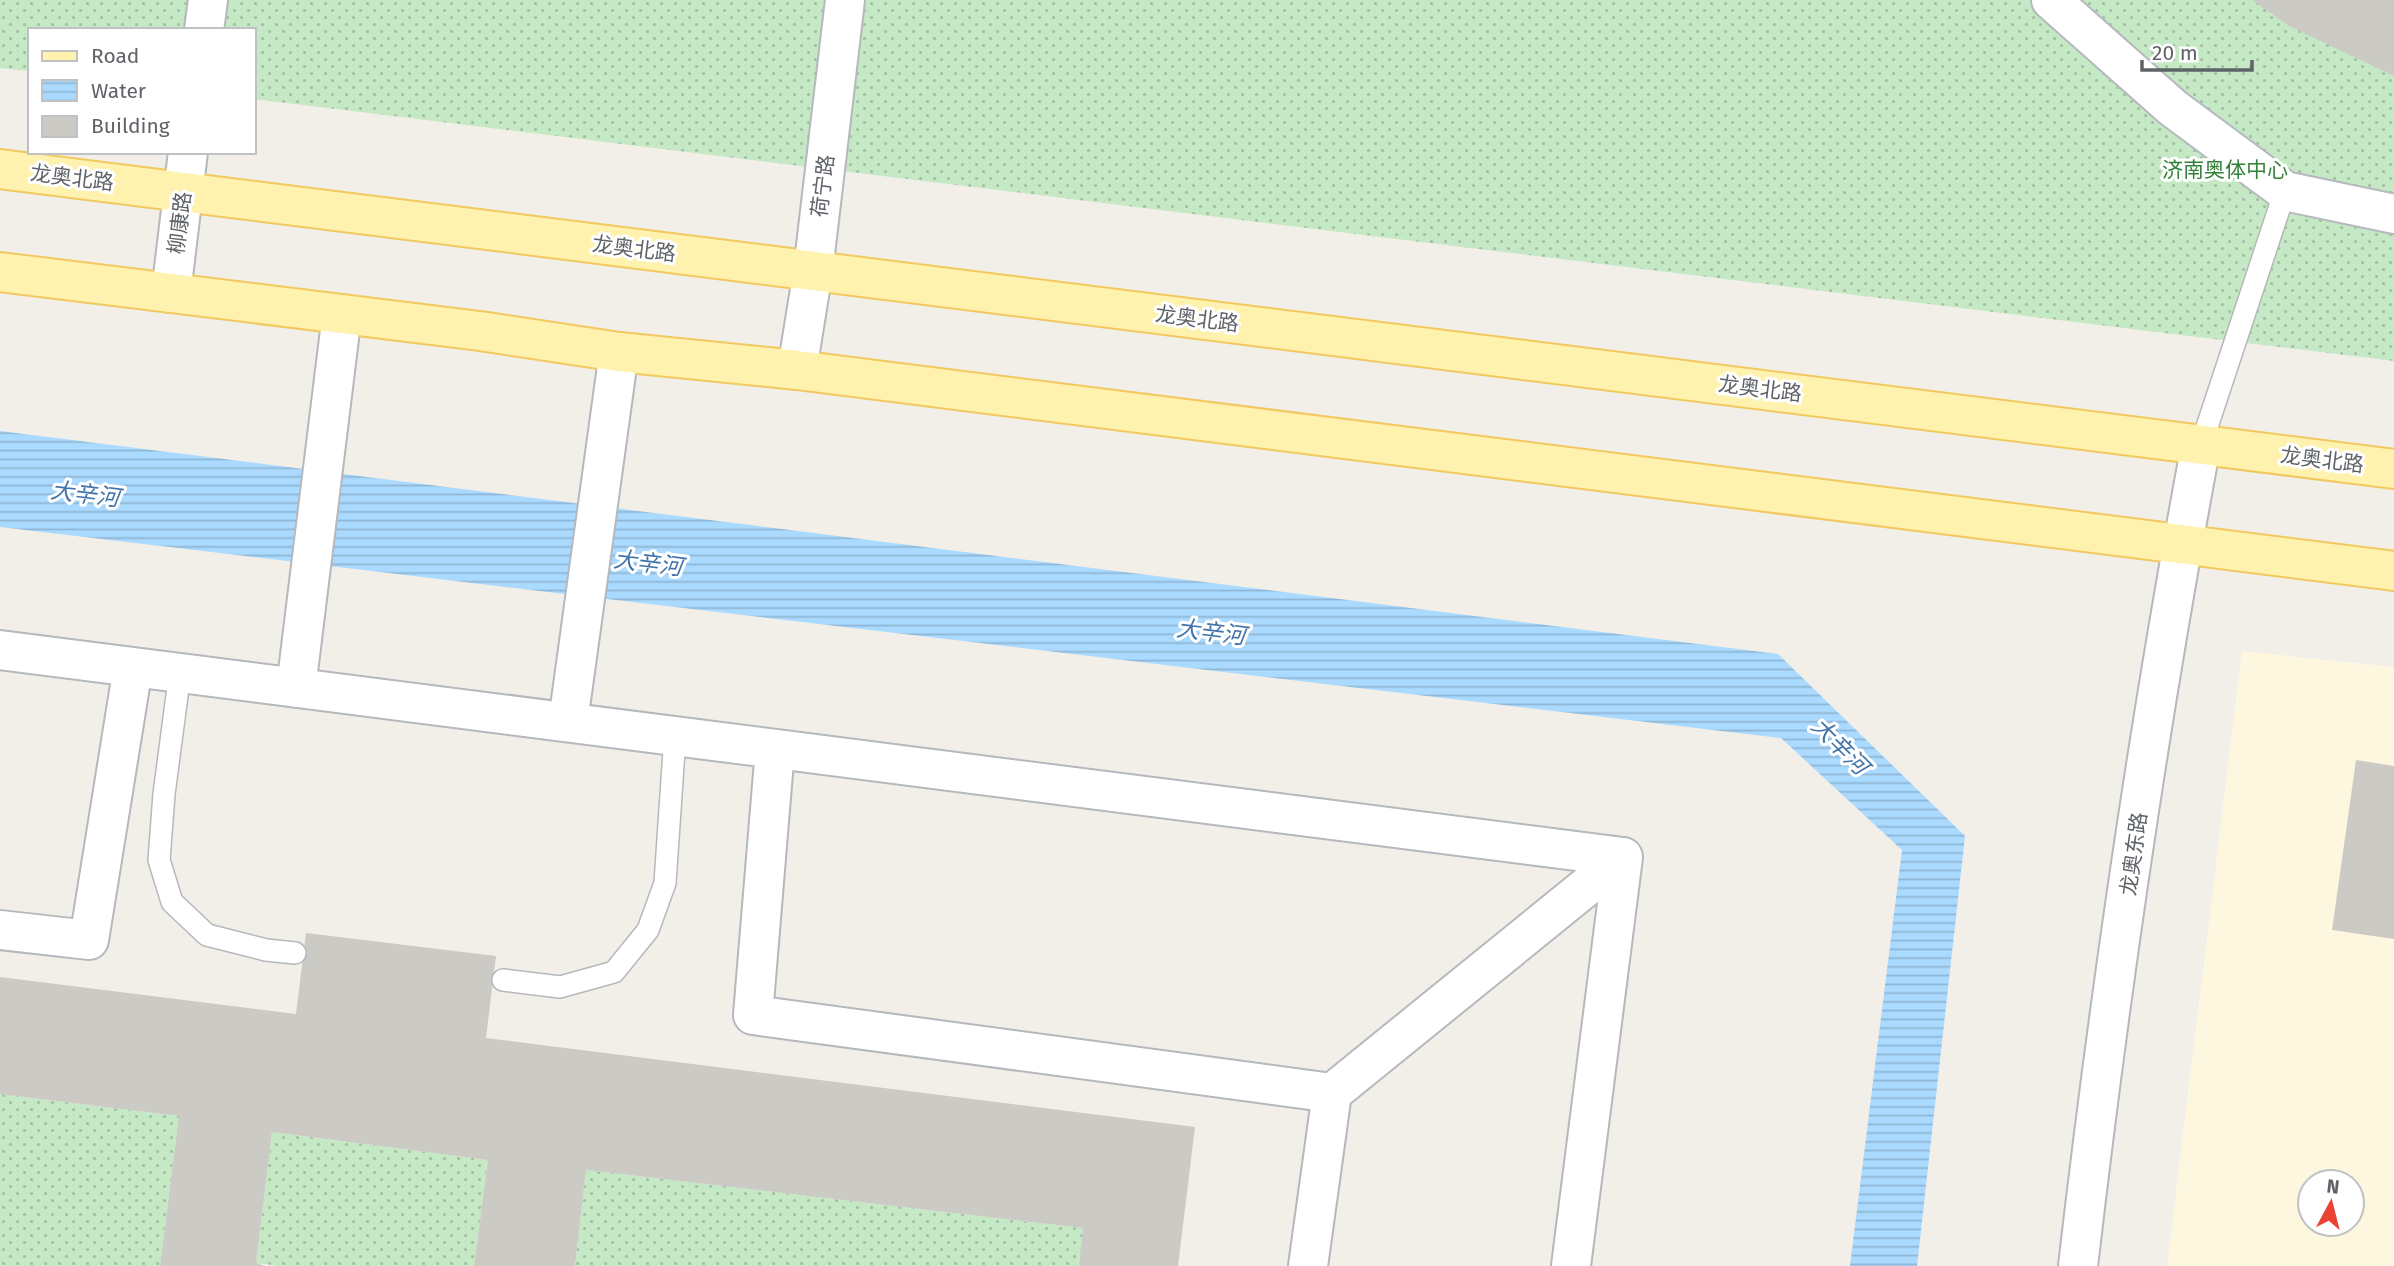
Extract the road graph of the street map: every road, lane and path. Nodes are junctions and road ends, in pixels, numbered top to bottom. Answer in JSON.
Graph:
{"nodes":[{"id":1,"x":208,"y":0,"type":"edge"},
{"id":2,"x":845,"y":0,"type":"edge"},
{"id":3,"x":2051,"y":0,"type":"edge"},
{"id":4,"x":204,"y":28,"type":"edge"},
{"id":5,"x":188,"y":154,"type":"edge"},
{"id":6,"x":0,"y":169,"type":"edge"},
{"id":7,"x":2285,"y":191,"type":"junction"},
{"id":8,"x":183,"y":192,"type":"junction"},
{"id":9,"x":2394,"y":214,"type":"edge"},
{"id":10,"x":813,"y":271,"type":"junction"},
{"id":11,"x":0,"y":272,"type":"edge"},
{"id":12,"x":171,"y":293,"type":"junction"},
{"id":13,"x":342,"y":314,"type":"junction"},
{"id":14,"x":619,"y":352,"type":"junction"},
{"id":15,"x":797,"y":370,"type":"junction"},
{"id":16,"x":2202,"y":445,"type":"junction"},
{"id":17,"x":2394,"y":469,"type":"edge"},
{"id":18,"x":2183,"y":544,"type":"junction"},
{"id":19,"x":2394,"y":571,"type":"edge"},
{"id":20,"x":0,"y":650,"type":"edge"},
{"id":21,"x":133,"y":667,"type":"junction"},
{"id":22,"x":180,"y":673,"type":"junction"},
{"id":23,"x":296,"y":688,"type":"junction"},
{"id":24,"x":568,"y":722,"type":"junction"},
{"id":25,"x":675,"y":736,"type":"junction"},
{"id":26,"x":775,"y":749,"type":"junction"},
{"id":27,"x":1623,"y":857,"type":"junction"},
{"id":28,"x":0,"y":930,"type":"edge"},
{"id":29,"x":295,"y":953,"type":"dead end"},
{"id":30,"x":503,"y":979,"type":"dead end"},
{"id":31,"x":1332,"y":1093,"type":"junction"},
{"id":32,"x":1308,"y":1266,"type":"edge"},
{"id":33,"x":1571,"y":1266,"type":"edge"},
{"id":34,"x":2078,"y":1266,"type":"edge"}],
"edges":[{"from":1,"to":4,"type":"street"},
{"from":2,"to":10,"type":"street","name":"荷宁路"},
{"from":3,"to":7,"type":"street"},
{"from":5,"to":8,"type":"street","name":"柳康路"},
{"from":6,"to":8,"type":"main road","name":"龙奥北路"},
{"from":7,"to":9,"type":"street"},
{"from":7,"to":16,"type":"lane"},
{"from":8,"to":10,"type":"main road","name":"龙奥北路"},
{"from":8,"to":12,"type":"street","name":"柳康路"},
{"from":10,"to":15,"type":"street","name":"荷宁路"},
{"from":10,"to":16,"type":"main road","name":"龙奥北路"},
{"from":11,"to":12,"type":"main road"},
{"from":12,"to":13,"type":"main road"},
{"from":13,"to":14,"type":"main road"},
{"from":13,"to":23,"type":"street"},
{"from":14,"to":15,"type":"main road"},
{"from":14,"to":24,"type":"street"},
{"from":15,"to":18,"type":"main road"},
{"from":16,"to":17,"type":"main road","name":"龙奥北路"},
{"from":16,"to":18,"type":"street","name":"龙奥东路"},
{"from":18,"to":19,"type":"main road"},
{"from":18,"to":34,"type":"street","name":"龙奥东路"},
{"from":20,"to":21,"type":"street"},
{"from":21,"to":22,"type":"street"},
{"from":21,"to":28,"type":"street"},
{"from":22,"to":23,"type":"street"},
{"from":22,"to":29,"type":"lane"},
{"from":23,"to":24,"type":"street"},
{"from":24,"to":25,"type":"street"},
{"from":25,"to":26,"type":"street"},
{"from":25,"to":30,"type":"lane"},
{"from":26,"to":27,"type":"street"},
{"from":26,"to":31,"type":"street"},
{"from":27,"to":31,"type":"street"},
{"from":27,"to":33,"type":"street"},
{"from":31,"to":32,"type":"street"}]}
